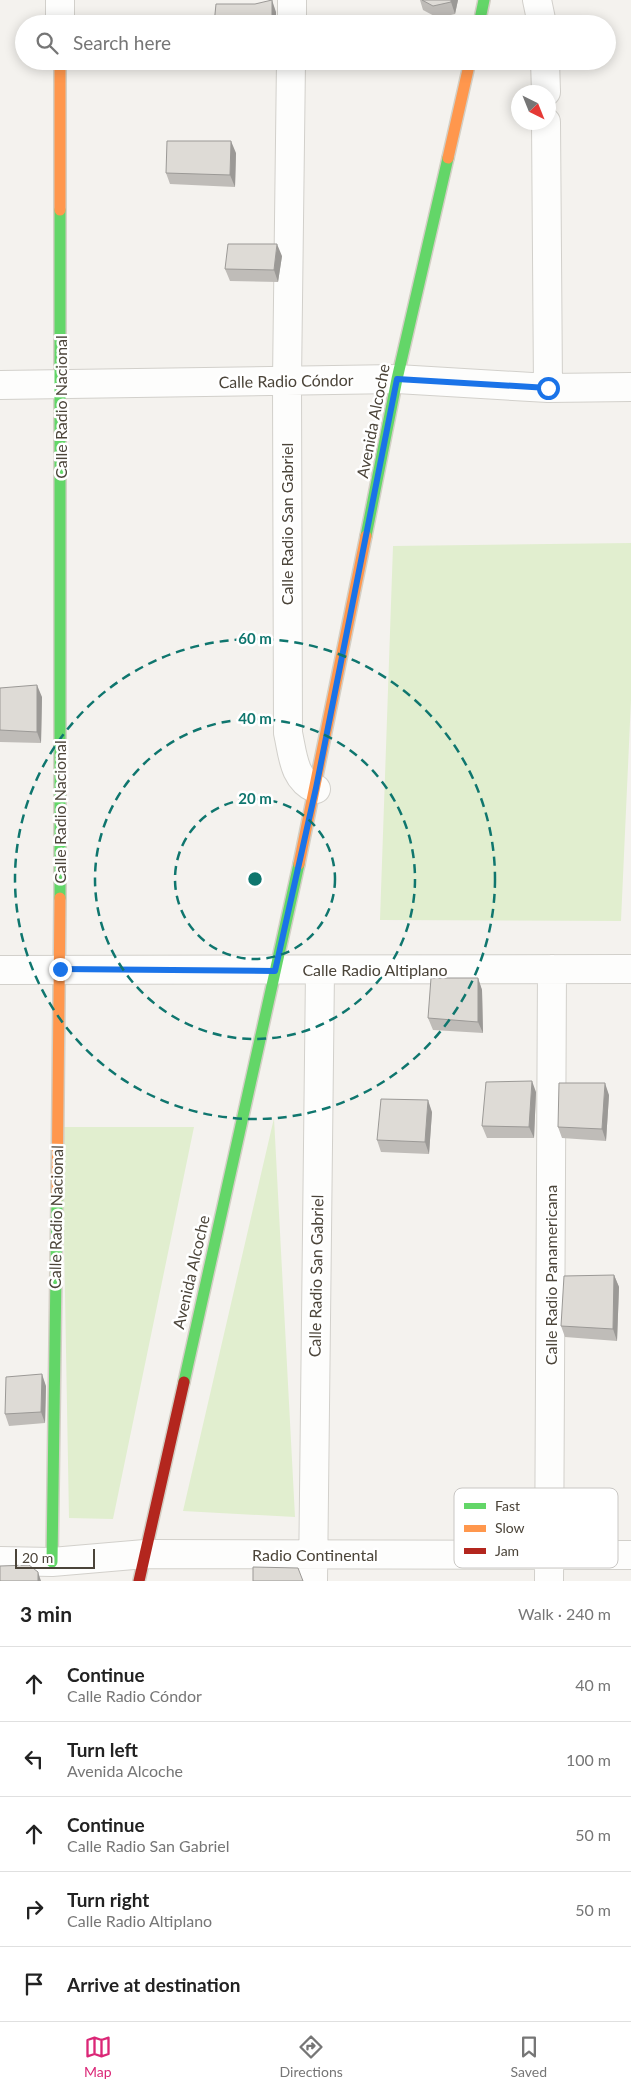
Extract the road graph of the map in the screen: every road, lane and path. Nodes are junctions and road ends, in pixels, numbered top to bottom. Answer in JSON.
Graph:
{"nodes":[{"id":1,"x":60,"y":0,"type":"edge"},
{"id":2,"x":292,"y":0,"type":"edge"},
{"id":3,"x":484,"y":0,"type":"edge"},
{"id":4,"x":537,"y":0,"type":"edge"},
{"id":5,"x":60,"y":15,"type":"edge"},
{"id":6,"x":292,"y":15,"type":"edge"},
{"id":7,"x":481,"y":15,"type":"edge"},
{"id":8,"x":540,"y":15,"type":"edge"},
{"id":9,"x":60,"y":70,"type":"edge"},
{"id":10,"x":292,"y":70,"type":"edge"},
{"id":11,"x":468,"y":70,"type":"edge"},
{"id":12,"x":545,"y":70,"type":"edge"},
{"id":13,"x":546,"y":85,"type":"edge"},
{"id":14,"x":546,"y":130,"type":"edge"},
{"id":15,"x":397,"y":379,"type":"junction"},
{"id":16,"x":287,"y":381,"type":"junction"},
{"id":17,"x":61,"y":384,"type":"junction"},
{"id":18,"x":0,"y":385,"type":"edge"},
{"id":19,"x":631,"y":387,"type":"edge"},
{"id":20,"x":548,"y":388,"type":"junction"},
{"id":21,"x":316,"y":788,"type":"junction"},
{"id":22,"x":60,"y":969,"type":"junction"},
{"id":23,"x":552,"y":969,"type":"junction"},
{"id":24,"x":631,"y":969,"type":"edge"},
{"id":25,"x":0,"y":970,"type":"edge"},
{"id":26,"x":275,"y":971,"type":"junction"},
{"id":27,"x":320,"y":971,"type":"junction"},
{"id":28,"x":549,"y":1488,"type":"edge"},
{"id":29,"x":145,"y":1554,"type":"junction"},
{"id":30,"x":618,"y":1555,"type":"edge"},
{"id":31,"x":631,"y":1555,"type":"edge"},
{"id":32,"x":454,"y":1560,"type":"edge"},
{"id":33,"x":0,"y":1561,"type":"edge"},
{"id":34,"x":52,"y":1562,"type":"junction"},
{"id":35,"x":313,"y":1568,"type":"edge"},
{"id":36,"x":549,"y":1568,"type":"edge"},
{"id":37,"x":139,"y":1581,"type":"edge"},
{"id":38,"x":549,"y":1581,"type":"edge"}],
"edges":[{"from":1,"to":5,"type":"street"},
{"from":2,"to":6,"type":"street"},
{"from":3,"to":7,"type":"street"},
{"from":4,"to":8,"type":"street"},
{"from":9,"to":17,"type":"street","name":"Calle Radio Nacional"},
{"from":10,"to":16,"type":"street","name":"Calle Radio San Gabriel"},
{"from":11,"to":15,"type":"street","name":"Avenida Alcoche"},
{"from":12,"to":13,"type":"street"},
{"from":14,"to":20,"type":"street"},
{"from":15,"to":16,"type":"street","name":"Calle Radio Cóndor"},
{"from":15,"to":20,"type":"street","name":"Calle Radio Cóndor"},
{"from":15,"to":21,"type":"street","name":"Avenida Alcoche"},
{"from":16,"to":17,"type":"street","name":"Calle Radio Cóndor"},
{"from":16,"to":21,"type":"street","name":"Calle Radio San Gabriel"},
{"from":17,"to":18,"type":"street","name":"Calle Radio Cóndor"},
{"from":17,"to":22,"type":"street","name":"Calle Radio Nacional"},
{"from":19,"to":20,"type":"street","name":"Calle Radio Cóndor"},
{"from":21,"to":26,"type":"street"},
{"from":22,"to":25,"type":"street","name":"Calle Radio Altiplano"},
{"from":22,"to":26,"type":"street","name":"Calle Radio Altiplano"},
{"from":22,"to":34,"type":"street","name":"Calle Radio Nacional"},
{"from":23,"to":24,"type":"street","name":"Calle Radio Altiplano"},
{"from":23,"to":27,"type":"street","name":"Calle Radio Altiplano"},
{"from":23,"to":28,"type":"street","name":"Calle Radio Panamericana"},
{"from":26,"to":27,"type":"street","name":"Calle Radio Altiplano"},
{"from":26,"to":29,"type":"street","name":"Avenida Alcoche"},
{"from":27,"to":35,"type":"street","name":"Calle Radio San Gabriel"},
{"from":29,"to":34,"type":"street","name":"Radio Continental"},
{"from":29,"to":35,"type":"street","name":"Radio Continental"},
{"from":29,"to":37,"type":"street","name":"Avenida Alcoche"},
{"from":30,"to":31,"type":"street","name":"Radio Continental"},
{"from":32,"to":35,"type":"street","name":"Radio Continental"},
{"from":33,"to":34,"type":"street","name":"Radio Continental"},
{"from":36,"to":38,"type":"street","name":"Calle Radio Panamericana"}]}
